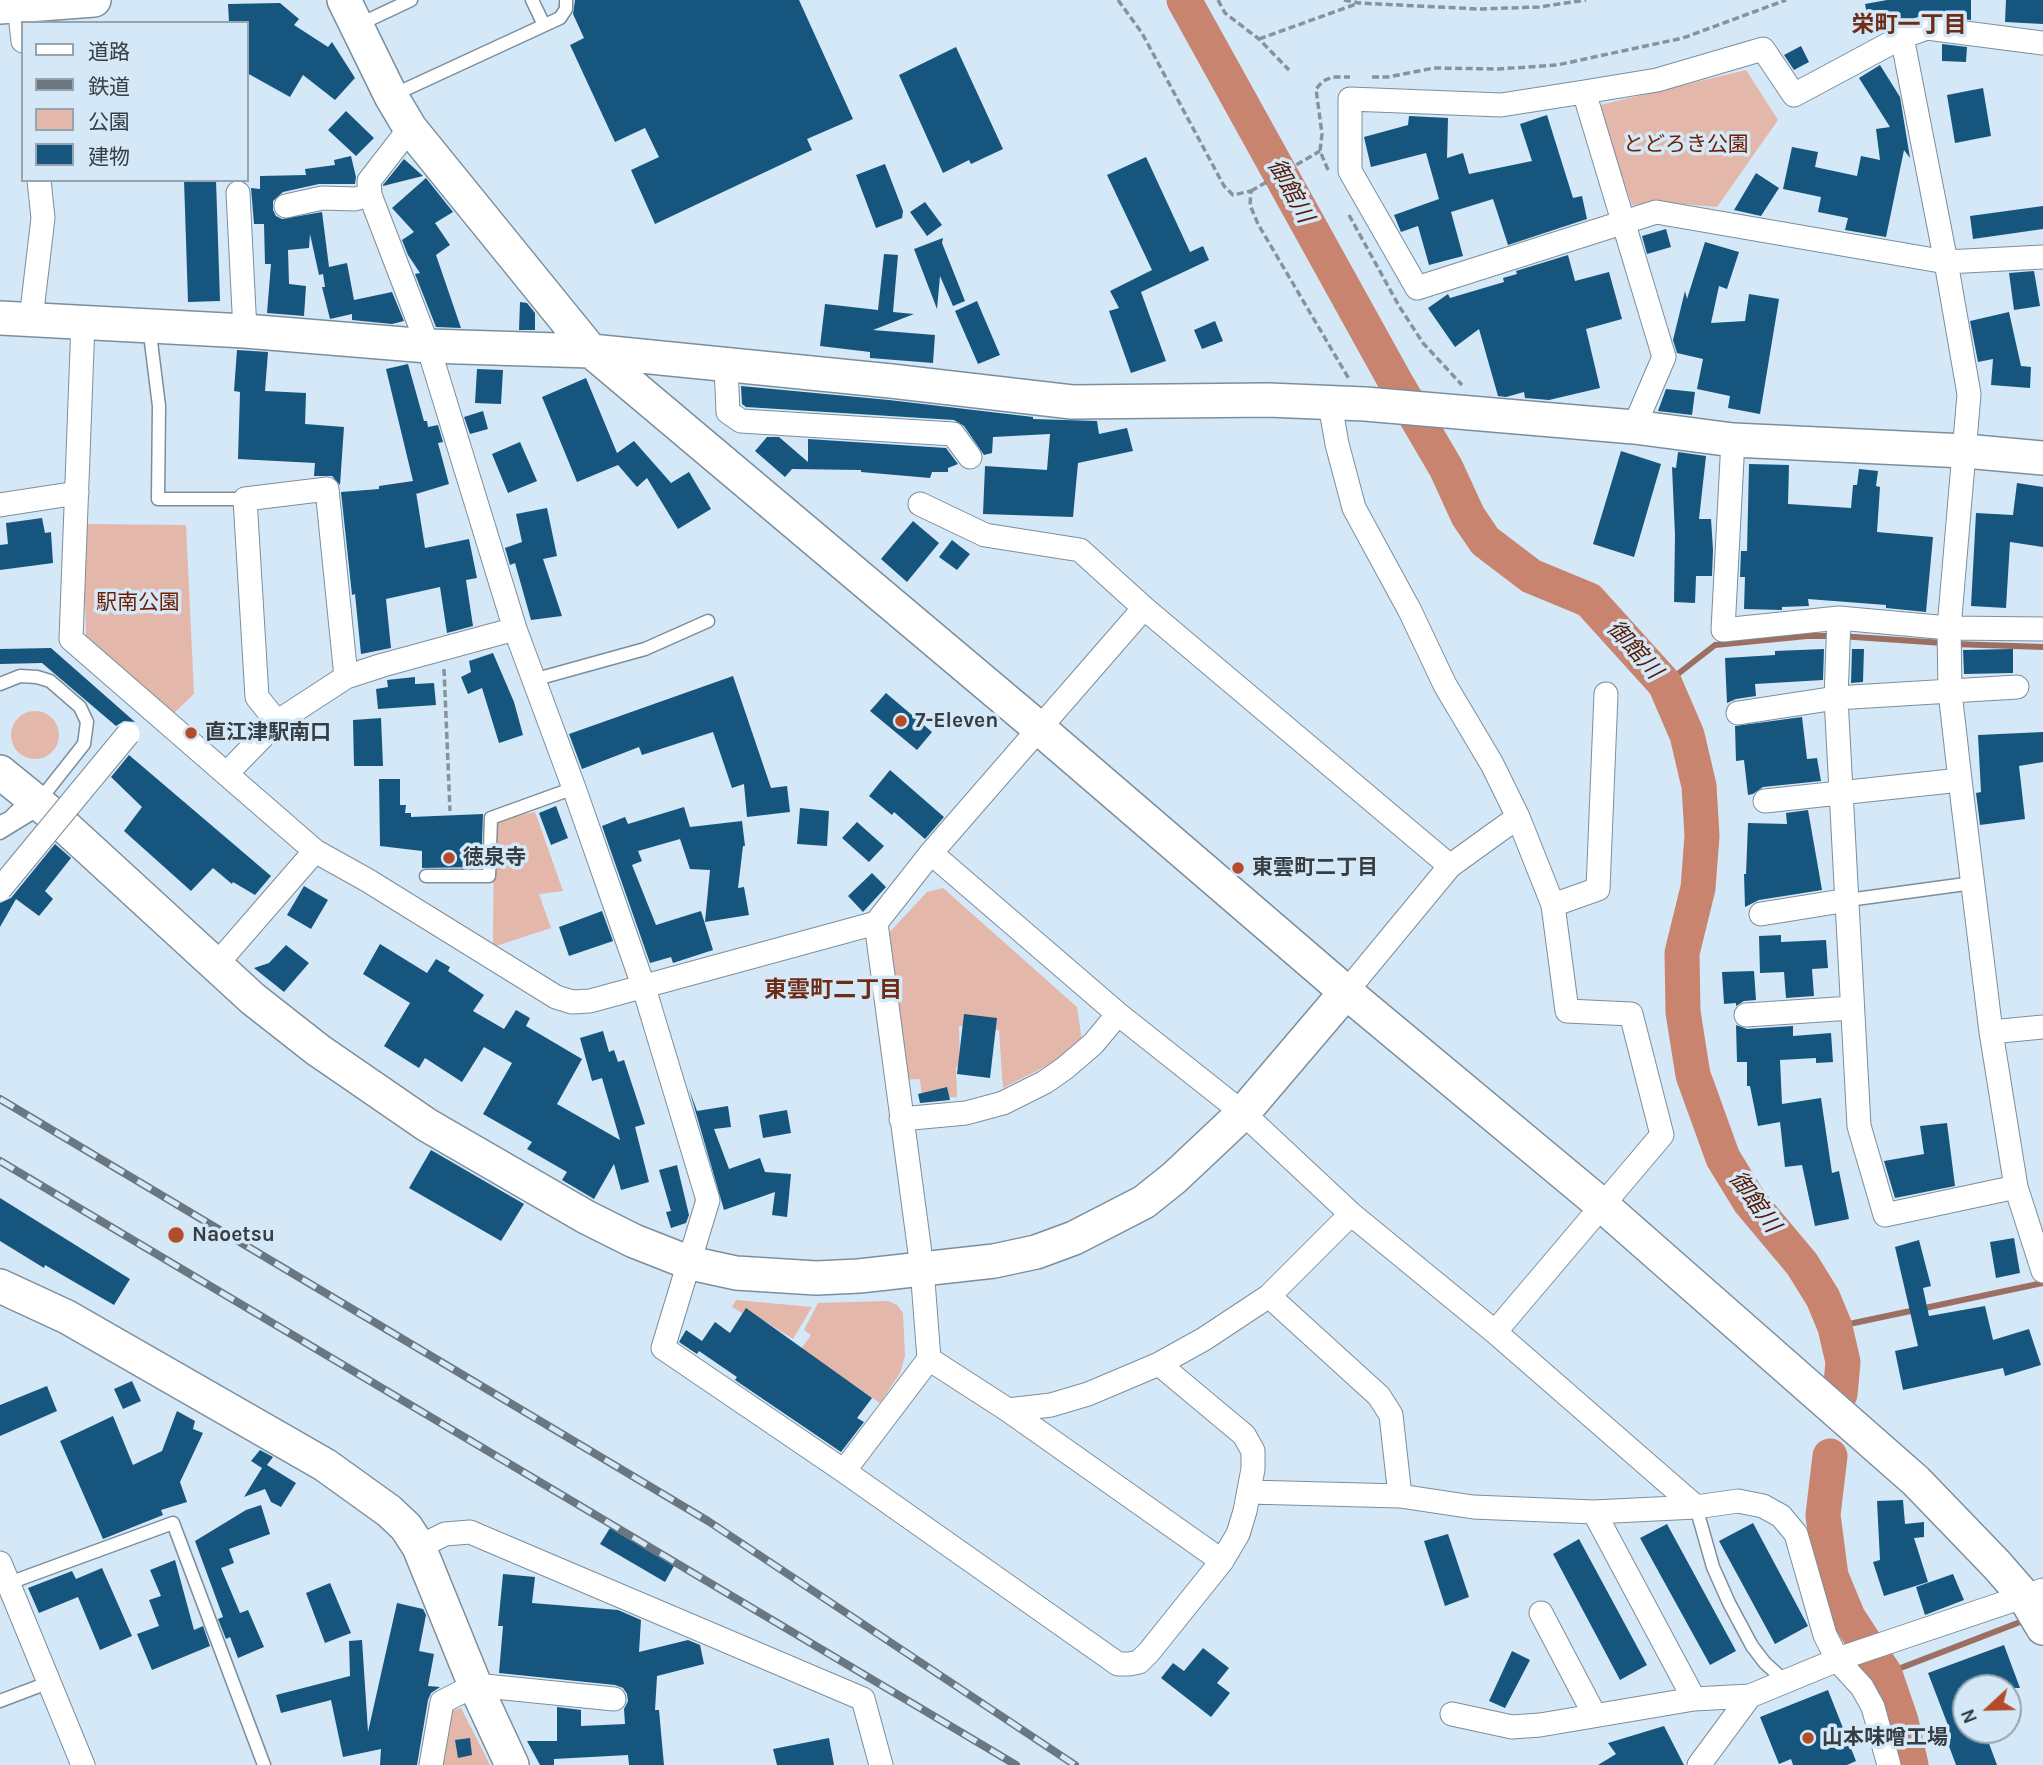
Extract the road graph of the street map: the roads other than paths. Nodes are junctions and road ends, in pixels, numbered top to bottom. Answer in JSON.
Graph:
{"nodes":[{"id":1,"x":94,"y":0,"type":"edge"},
{"id":2,"x":411,"y":0,"type":"edge"},
{"id":3,"x":532,"y":0,"type":"edge"},
{"id":4,"x":566,"y":0,"type":"edge"},
{"id":5,"x":11,"y":4,"type":"edge"},
{"id":6,"x":351,"y":13,"type":"edge"},
{"id":7,"x":544,"y":26,"type":"junction"},
{"id":8,"x":21,"y":35,"type":"edge"},
{"id":9,"x":1902,"y":37,"type":"junction"},
{"id":10,"x":2043,"y":43,"type":"edge"},
{"id":11,"x":1584,"y":92,"type":"junction"},
{"id":12,"x":391,"y":96,"type":"junction"},
{"id":13,"x":410,"y":128,"type":"junction"},
{"id":14,"x":39,"y":182,"type":"edge"},
{"id":15,"x":238,"y":193,"type":"dead end"},
{"id":16,"x":370,"y":195,"type":"junction"},
{"id":17,"x":286,"y":206,"type":"dead end"},
{"id":18,"x":1623,"y":222,"type":"junction"},
{"id":19,"x":2043,"y":257,"type":"edge"},
{"id":20,"x":1947,"y":262,"type":"junction"},
{"id":21,"x":16,"y":318,"type":"edge"},
{"id":22,"x":83,"y":323,"type":"junction"},
{"id":23,"x":149,"y":325,"type":"junction"},
{"id":24,"x":245,"y":331,"type":"junction"},
{"id":25,"x":428,"y":346,"type":"junction"},
{"id":26,"x":591,"y":351,"type":"junction"},
{"id":27,"x":726,"y":366,"type":"junction"},
{"id":28,"x":1330,"y":404,"type":"junction"},
{"id":29,"x":1634,"y":427,"type":"junction"},
{"id":30,"x":1733,"y":440,"type":"junction"},
{"id":31,"x":1965,"y":451,"type":"junction"},
{"id":32,"x":970,"y":457,"type":"dead end"},
{"id":33,"x":2043,"y":458,"type":"edge"},
{"id":34,"x":77,"y":493,"type":"junction"},
{"id":35,"x":245,"y":499,"type":"junction"},
{"id":36,"x":920,"y":504,"type":"dead end"},
{"id":37,"x":0,"y":505,"type":"edge"},
{"id":38,"x":1144,"y":608,"type":"junction"},
{"id":39,"x":1839,"y":618,"type":"junction"},
{"id":40,"x":708,"y":621,"type":"dead end"},
{"id":41,"x":1949,"y":628,"type":"junction"},
{"id":42,"x":515,"y":629,"type":"junction"},
{"id":43,"x":2043,"y":629,"type":"edge"},
{"id":44,"x":346,"y":677,"type":"junction"},
{"id":45,"x":533,"y":680,"type":"junction"},
{"id":46,"x":0,"y":684,"type":"edge"},
{"id":47,"x":2017,"y":687,"type":"dead end"},
{"id":48,"x":1950,"y":692,"type":"junction"},
{"id":49,"x":1606,"y":694,"type":"dead end"},
{"id":50,"x":1836,"y":698,"type":"junction"},
{"id":51,"x":1738,"y":713,"type":"dead end"},
{"id":52,"x":277,"y":722,"type":"junction"},
{"id":53,"x":1040,"y":730,"type":"junction"},
{"id":54,"x":128,"y":734,"type":"dead end"},
{"id":55,"x":0,"y":772,"type":"edge"},
{"id":56,"x":227,"y":774,"type":"junction"},
{"id":57,"x":1960,"y":779,"type":"junction"},
{"id":58,"x":574,"y":789,"type":"junction"},
{"id":59,"x":1841,"y":794,"type":"junction"},
{"id":60,"x":1765,"y":801,"type":"dead end"},
{"id":61,"x":39,"y":803,"type":"junction"},
{"id":62,"x":1518,"y":817,"type":"junction"},
{"id":63,"x":0,"y":822,"type":"edge"},
{"id":64,"x":0,"y":833,"type":"edge"},
{"id":65,"x":315,"y":851,"type":"junction"},
{"id":66,"x":931,"y":853,"type":"junction"},
{"id":67,"x":1450,"y":866,"type":"junction"},
{"id":68,"x":426,"y":876,"type":"dead end"},
{"id":69,"x":1973,"y":883,"type":"junction"},
{"id":70,"x":0,"y":889,"type":"edge"},
{"id":71,"x":1848,"y":900,"type":"junction"},
{"id":72,"x":1553,"y":905,"type":"junction"},
{"id":73,"x":1761,"y":914,"type":"dead end"},
{"id":74,"x":876,"y":923,"type":"junction"},
{"id":75,"x":216,"y":965,"type":"junction"},
{"id":76,"x":644,"y":988,"type":"junction"},
{"id":77,"x":1346,"y":992,"type":"junction"},
{"id":78,"x":1852,"y":1008,"type":"junction"},
{"id":79,"x":1118,"y":1014,"type":"junction"},
{"id":80,"x":1746,"y":1015,"type":"dead end"},
{"id":81,"x":2043,"y":1027,"type":"edge"},
{"id":82,"x":1991,"y":1032,"type":"junction"},
{"id":83,"x":1243,"y":1112,"type":"junction"},
{"id":84,"x":901,"y":1119,"type":"junction"},
{"id":85,"x":2016,"y":1187,"type":"junction"},
{"id":86,"x":1603,"y":1206,"type":"junction"},
{"id":87,"x":1351,"y":1214,"type":"junction"},
{"id":88,"x":690,"y":1263,"type":"junction"},
{"id":89,"x":922,"y":1269,"type":"junction"},
{"id":90,"x":2043,"y":1271,"type":"edge"},
{"id":91,"x":0,"y":1286,"type":"edge"},
{"id":92,"x":1269,"y":1296,"type":"junction"},
{"id":93,"x":1495,"y":1332,"type":"junction"},
{"id":94,"x":929,"y":1359,"type":"junction"},
{"id":95,"x":1159,"y":1364,"type":"junction"},
{"id":96,"x":1008,"y":1410,"type":"junction"},
{"id":97,"x":844,"y":1471,"type":"junction"},
{"id":98,"x":1249,"y":1492,"type":"junction"},
{"id":99,"x":1400,"y":1496,"type":"junction"},
{"id":100,"x":1696,"y":1507,"type":"junction"},
{"id":101,"x":1594,"y":1512,"type":"junction"},
{"id":102,"x":419,"y":1547,"type":"junction"},
{"id":103,"x":1222,"y":1561,"type":"junction"},
{"id":104,"x":5,"y":1573,"type":"edge"},
{"id":105,"x":2033,"y":1593,"type":"edge"},
{"id":106,"x":1541,"y":1613,"type":"dead end"},
{"id":107,"x":2043,"y":1628,"type":"edge"},
{"id":108,"x":1843,"y":1659,"type":"junction"},
{"id":109,"x":1785,"y":1681,"type":"junction"},
{"id":110,"x":50,"y":1682,"type":"junction"},
{"id":111,"x":475,"y":1685,"type":"junction"},
{"id":112,"x":1750,"y":1696,"type":"junction"},
{"id":113,"x":614,"y":1699,"type":"dead end"},
{"id":114,"x":1694,"y":1699,"type":"junction"},
{"id":115,"x":0,"y":1701,"type":"edge"},
{"id":116,"x":1452,"y":1714,"type":"dead end"},
{"id":117,"x":1594,"y":1714,"type":"junction"},
{"id":118,"x":83,"y":1765,"type":"edge"},
{"id":119,"x":264,"y":1765,"type":"edge"},
{"id":120,"x":430,"y":1765,"type":"edge"},
{"id":121,"x":512,"y":1765,"type":"edge"},
{"id":122,"x":881,"y":1765,"type":"edge"},
{"id":123,"x":1699,"y":1765,"type":"edge"},
{"id":124,"x":1889,"y":1765,"type":"edge"}],
"edges":[{"from":1,"to":5,"type":"street"},
{"from":2,"to":6,"type":"lane"},
{"from":3,"to":7,"type":"lane"},
{"from":4,"to":7,"type":"lane"},
{"from":5,"to":8,"type":"street"},
{"from":6,"to":12,"type":"street"},
{"from":7,"to":12,"type":"lane"},
{"from":9,"to":10,"type":"street"},
{"from":9,"to":11,"type":"street"},
{"from":9,"to":20,"type":"street"},
{"from":11,"to":18,"type":"street"},
{"from":11,"to":18,"type":"street"},
{"from":12,"to":13,"type":"street"},
{"from":13,"to":16,"type":"street"},
{"from":13,"to":26,"type":"street"},
{"from":14,"to":21,"type":"street"},
{"from":15,"to":24,"type":"street"},
{"from":16,"to":17,"type":"street"},
{"from":16,"to":25,"type":"street"},
{"from":18,"to":20,"type":"street"},
{"from":18,"to":29,"type":"street"},
{"from":19,"to":20,"type":"street"},
{"from":20,"to":31,"type":"street"},
{"from":21,"to":22,"type":"street"},
{"from":22,"to":23,"type":"street"},
{"from":22,"to":34,"type":"street"},
{"from":23,"to":24,"type":"street"},
{"from":23,"to":35,"type":"lane"},
{"from":24,"to":25,"type":"street"},
{"from":25,"to":26,"type":"street"},
{"from":25,"to":42,"type":"street"},
{"from":26,"to":27,"type":"street"},
{"from":26,"to":53,"type":"street"},
{"from":27,"to":28,"type":"street"},
{"from":27,"to":32,"type":"street"},
{"from":28,"to":29,"type":"street"},
{"from":28,"to":62,"type":"street"},
{"from":29,"to":30,"type":"street"},
{"from":30,"to":31,"type":"street"},
{"from":30,"to":39,"type":"street"},
{"from":31,"to":33,"type":"street"},
{"from":31,"to":41,"type":"street"},
{"from":34,"to":37,"type":"street"},
{"from":34,"to":56,"type":"street"},
{"from":35,"to":44,"type":"street"},
{"from":35,"to":52,"type":"street"},
{"from":36,"to":38,"type":"street"},
{"from":38,"to":53,"type":"street"},
{"from":38,"to":67,"type":"street"},
{"from":39,"to":41,"type":"street"},
{"from":39,"to":50,"type":"street"},
{"from":40,"to":45,"type":"lane"},
{"from":41,"to":43,"type":"street"},
{"from":41,"to":48,"type":"street"},
{"from":42,"to":44,"type":"street"},
{"from":42,"to":45,"type":"street"},
{"from":44,"to":52,"type":"street"},
{"from":45,"to":58,"type":"street"},
{"from":46,"to":61,"type":"lane"},
{"from":47,"to":48,"type":"street"},
{"from":48,"to":50,"type":"street"},
{"from":48,"to":57,"type":"street"},
{"from":49,"to":72,"type":"street"},
{"from":50,"to":51,"type":"street"},
{"from":50,"to":59,"type":"street"},
{"from":52,"to":56,"type":"street"},
{"from":53,"to":66,"type":"street"},
{"from":53,"to":77,"type":"street"},
{"from":54,"to":70,"type":"street","bridge":true},
{"from":55,"to":61,"type":"street"},
{"from":56,"to":65,"type":"street"},
{"from":57,"to":59,"type":"street"},
{"from":57,"to":69,"type":"street"},
{"from":58,"to":68,"type":"lane"},
{"from":58,"to":76,"type":"street"},
{"from":59,"to":60,"type":"street"},
{"from":59,"to":71,"type":"street"},
{"from":61,"to":63,"type":"lane"},
{"from":61,"to":64,"type":"lane"},
{"from":61,"to":75,"type":"street"},
{"from":62,"to":67,"type":"street"},
{"from":62,"to":72,"type":"street"},
{"from":65,"to":75,"type":"street"},
{"from":65,"to":76,"type":"street"},
{"from":66,"to":74,"type":"street"},
{"from":66,"to":79,"type":"street"},
{"from":67,"to":77,"type":"street"},
{"from":69,"to":71,"type":"lane"},
{"from":69,"to":82,"type":"street"},
{"from":71,"to":73,"type":"street"},
{"from":71,"to":78,"type":"street"},
{"from":72,"to":86,"type":"street"},
{"from":74,"to":76,"type":"street"},
{"from":74,"to":84,"type":"street"},
{"from":75,"to":88,"type":"street"},
{"from":76,"to":88,"type":"street"},
{"from":77,"to":83,"type":"street"},
{"from":77,"to":86,"type":"street"},
{"from":78,"to":80,"type":"street"},
{"from":78,"to":85,"type":"street"},
{"from":79,"to":83,"type":"street"},
{"from":79,"to":84,"type":"street"},
{"from":81,"to":82,"type":"street"},
{"from":82,"to":85,"type":"street"},
{"from":83,"to":87,"type":"street"},
{"from":83,"to":89,"type":"street"},
{"from":84,"to":89,"type":"street"},
{"from":85,"to":90,"type":"street"},
{"from":86,"to":93,"type":"street"},
{"from":86,"to":105,"type":"street"},
{"from":87,"to":92,"type":"street"},
{"from":87,"to":93,"type":"street"},
{"from":88,"to":89,"type":"street"},
{"from":88,"to":97,"type":"street"},
{"from":89,"to":94,"type":"street"},
{"from":91,"to":102,"type":"street"},
{"from":92,"to":95,"type":"street"},
{"from":92,"to":99,"type":"street"},
{"from":93,"to":100,"type":"street"},
{"from":94,"to":96,"type":"street"},
{"from":94,"to":97,"type":"street"},
{"from":95,"to":96,"type":"street"},
{"from":95,"to":98,"type":"street"},
{"from":96,"to":103,"type":"street"},
{"from":97,"to":103,"type":"street"},
{"from":98,"to":99,"type":"street"},
{"from":98,"to":103,"type":"street"},
{"from":99,"to":101,"type":"street"},
{"from":100,"to":101,"type":"street"},
{"from":100,"to":108,"type":"street"},
{"from":100,"to":109,"type":"lane"},
{"from":101,"to":114,"type":"street"},
{"from":102,"to":111,"type":"street"},
{"from":102,"to":122,"type":"street"},
{"from":104,"to":110,"type":"street"},
{"from":104,"to":119,"type":"lane"},
{"from":105,"to":107,"type":"street"},
{"from":105,"to":108,"type":"street"},
{"from":106,"to":117,"type":"street"},
{"from":108,"to":109,"type":"street"},
{"from":108,"to":124,"type":"street"},
{"from":109,"to":112,"type":"street"},
{"from":110,"to":115,"type":"lane"},
{"from":110,"to":118,"type":"street"},
{"from":111,"to":113,"type":"street"},
{"from":111,"to":120,"type":"street"},
{"from":111,"to":121,"type":"street"},
{"from":112,"to":114,"type":"street"},
{"from":112,"to":123,"type":"street"},
{"from":114,"to":117,"type":"street"},
{"from":116,"to":117,"type":"street"}]}
